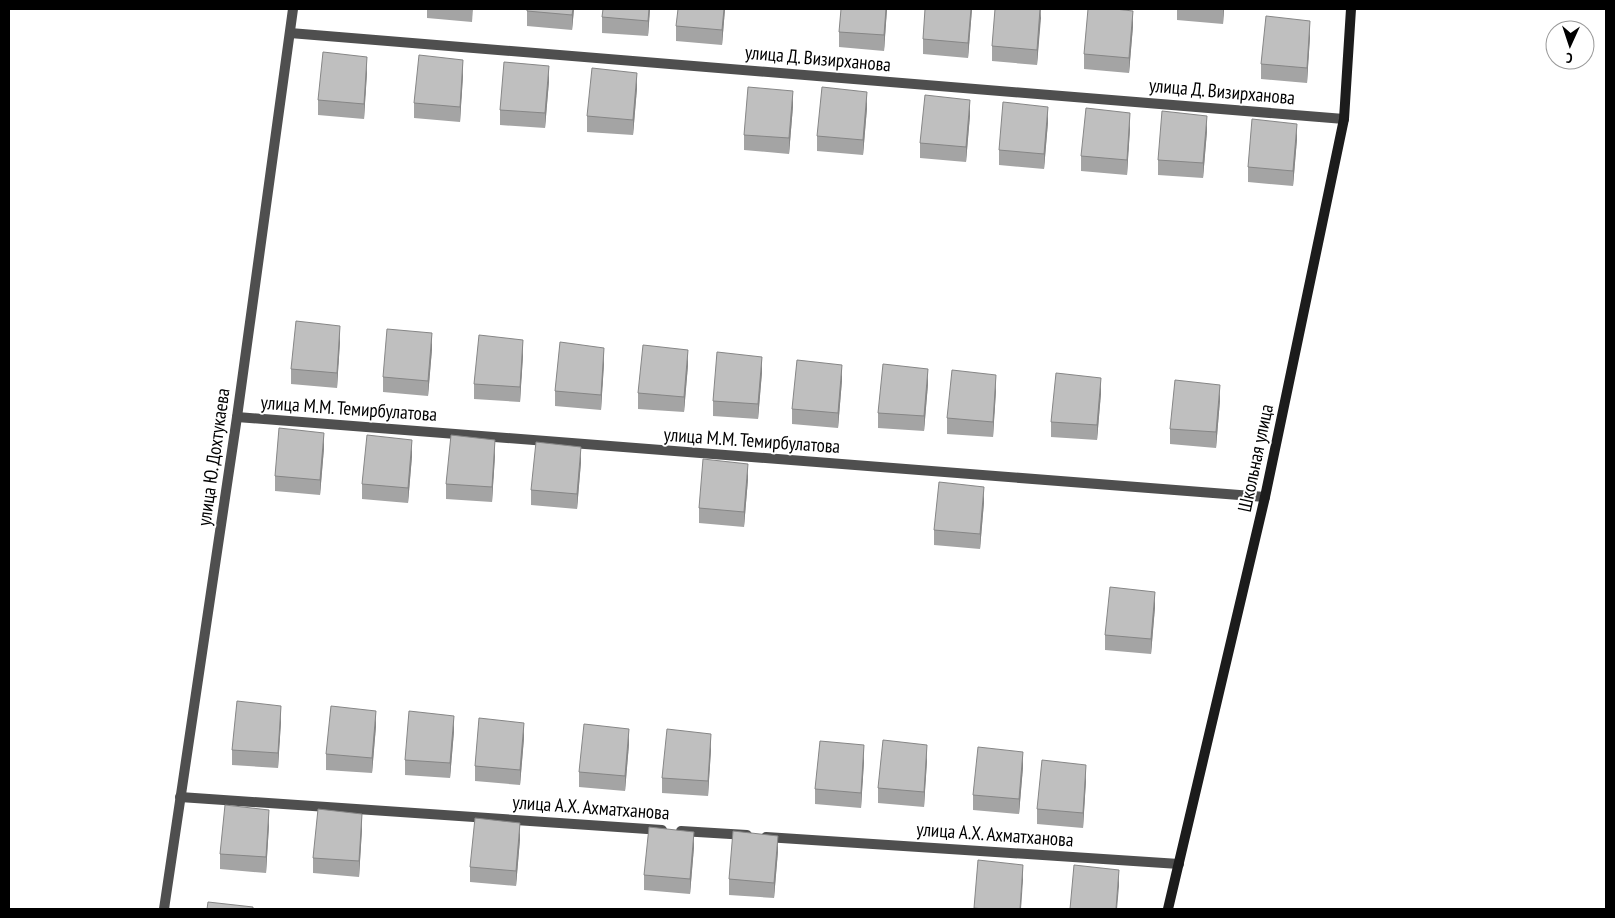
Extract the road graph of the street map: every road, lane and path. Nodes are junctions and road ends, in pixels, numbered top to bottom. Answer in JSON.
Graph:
{"nodes":[{"id":1,"x":293,"y":9,"type":"edge"},
{"id":2,"x":1351,"y":9,"type":"edge"},
{"id":3,"x":290,"y":33,"type":"junction"},
{"id":4,"x":1344,"y":119,"type":"junction"},
{"id":5,"x":237,"y":417,"type":"junction"},
{"id":6,"x":1265,"y":497,"type":"junction"},
{"id":7,"x":180,"y":797,"type":"junction"},
{"id":8,"x":1179,"y":864,"type":"junction"},
{"id":9,"x":164,"y":909,"type":"edge"},
{"id":10,"x":1168,"y":909,"type":"edge"}],
"edges":[{"from":1,"to":3,"type":"street","name":"улица Ю. Дохтукаева"},
{"from":2,"to":4,"type":"main road","name":"Школьная улица"},
{"from":3,"to":4,"type":"street","name":"улица Д. Визирханова"},
{"from":3,"to":5,"type":"street","name":"улица Ю. Дохтукаева"},
{"from":4,"to":6,"type":"main road","name":"Школьная улица"},
{"from":5,"to":6,"type":"street","name":"улица М.М. Темирбулатова"},
{"from":5,"to":7,"type":"street","name":"улица Ю. Дохтукаева"},
{"from":6,"to":8,"type":"main road","name":"Школьная улица"},
{"from":7,"to":8,"type":"street","name":"улица А.Х. Ахматханова"},
{"from":7,"to":9,"type":"street","name":"улица Ю. Дохтукаева"},
{"from":8,"to":10,"type":"main road","name":"Школьная улица"}]}
